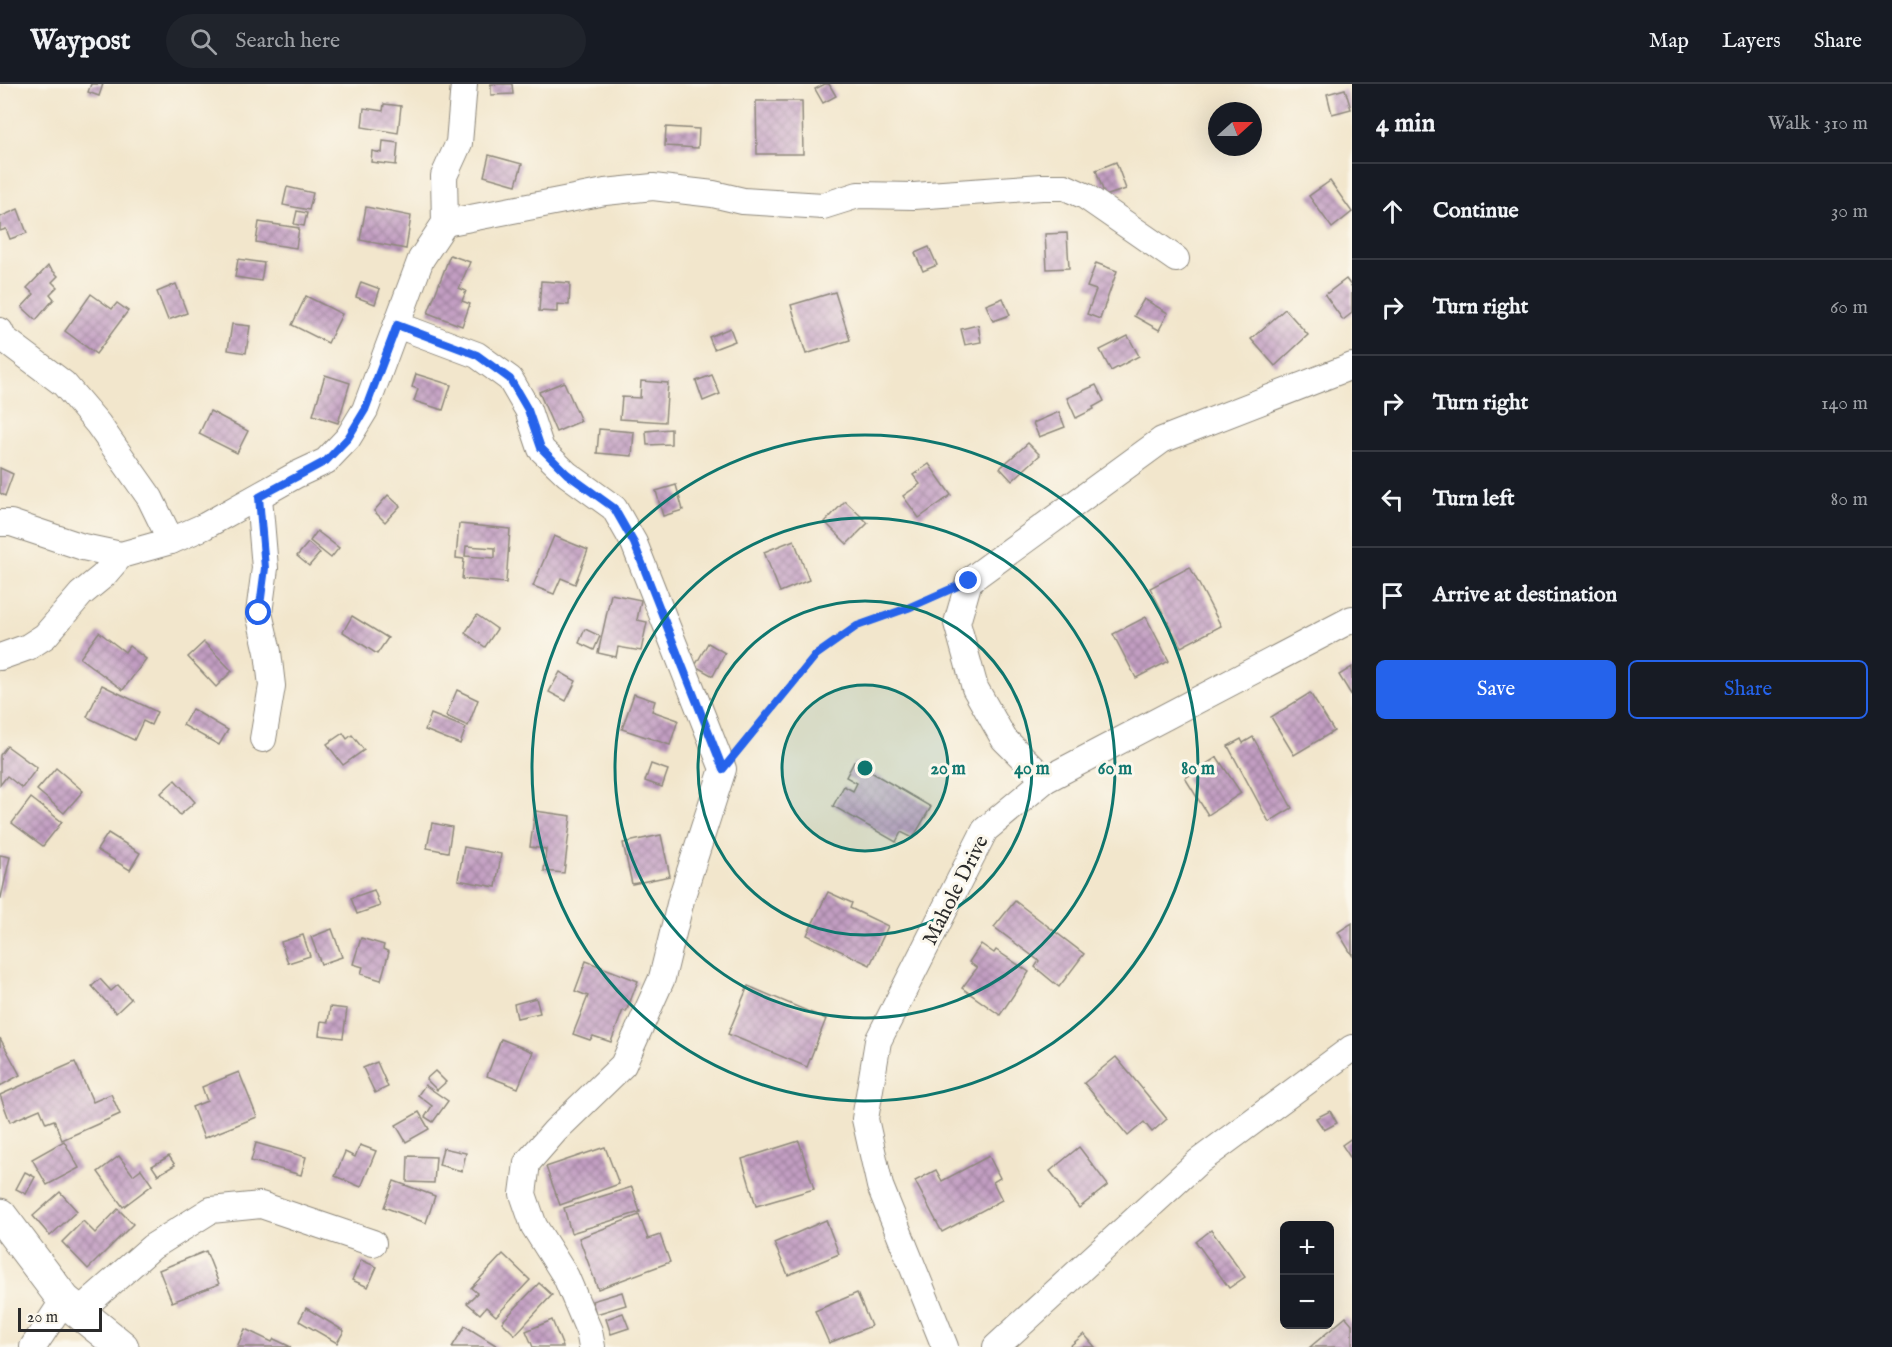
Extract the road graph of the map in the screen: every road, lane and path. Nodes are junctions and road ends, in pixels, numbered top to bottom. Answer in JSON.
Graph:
{"nodes":[{"id":1,"x":464,"y":84,"type":"edge"},
{"id":2,"x":445,"y":223,"type":"junction"},
{"id":3,"x":1176,"y":259,"type":"dead end"},
{"id":4,"x":397,"y":325,"type":"junction"},
{"id":5,"x":0,"y":331,"type":"edge"},
{"id":6,"x":1352,"y":366,"type":"edge"},
{"id":7,"x":259,"y":497,"type":"junction"},
{"id":8,"x":0,"y":523,"type":"edge"},
{"id":9,"x":171,"y":541,"type":"junction"},
{"id":10,"x":121,"y":555,"type":"junction"},
{"id":11,"x":969,"y":581,"type":"junction"},
{"id":12,"x":1352,"y":619,"type":"edge"},
{"id":13,"x":0,"y":657,"type":"edge"},
{"id":14,"x":263,"y":739,"type":"dead end"},
{"id":15,"x":723,"y":769,"type":"junction"},
{"id":16,"x":1045,"y":780,"type":"junction"},
{"id":17,"x":1352,"y":1048,"type":"edge"},
{"id":18,"x":0,"y":1215,"type":"edge"},
{"id":19,"x":373,"y":1243,"type":"dead end"},
{"id":20,"x":71,"y":1306,"type":"junction"},
{"id":21,"x":33,"y":1347,"type":"edge"},
{"id":22,"x":122,"y":1347,"type":"edge"},
{"id":23,"x":592,"y":1347,"type":"edge"},
{"id":24,"x":945,"y":1347,"type":"edge"},
{"id":25,"x":996,"y":1347,"type":"edge"}],
"edges":[{"from":1,"to":2,"type":"street"},
{"from":2,"to":3,"type":"street"},
{"from":2,"to":4,"type":"street"},
{"from":4,"to":7,"type":"street"},
{"from":4,"to":15,"type":"street"},
{"from":5,"to":9,"type":"street"},
{"from":6,"to":11,"type":"street"},
{"from":7,"to":9,"type":"street"},
{"from":7,"to":14,"type":"street"},
{"from":8,"to":10,"type":"street"},
{"from":9,"to":10,"type":"street"},
{"from":10,"to":13,"type":"street"},
{"from":11,"to":15,"type":"path"},
{"from":11,"to":16,"type":"street"},
{"from":12,"to":16,"type":"street","name":"Mahole Drive"},
{"from":15,"to":23,"type":"street"},
{"from":16,"to":24,"type":"street","name":"Mahole Drive"},
{"from":17,"to":25,"type":"street"},
{"from":18,"to":20,"type":"street"},
{"from":19,"to":20,"type":"street"},
{"from":20,"to":21,"type":"street"},
{"from":20,"to":22,"type":"street"}]}
